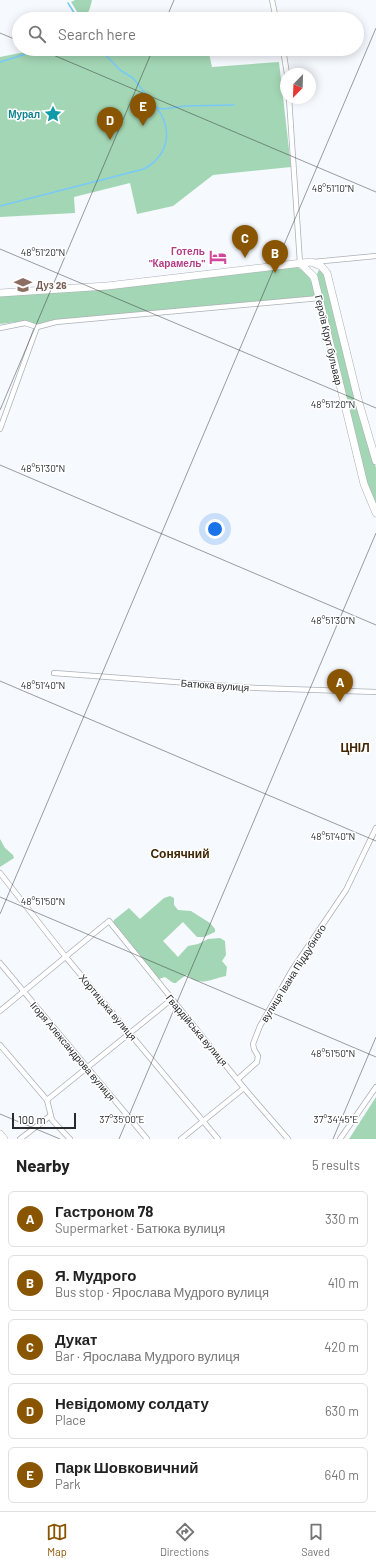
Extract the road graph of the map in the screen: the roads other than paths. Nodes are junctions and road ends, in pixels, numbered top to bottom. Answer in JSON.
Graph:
{"nodes":[{"id":1,"x":272,"y":0,"type":"edge"},
{"id":2,"x":275,"y":12,"type":"edge"},
{"id":3,"x":284,"y":56,"type":"edge"},
{"id":4,"x":286,"y":68,"type":"edge"},
{"id":5,"x":289,"y":104,"type":"edge"},
{"id":6,"x":376,"y":256,"type":"edge"},
{"id":7,"x":311,"y":262,"type":"junction"},
{"id":8,"x":300,"y":263,"type":"junction"},
{"id":9,"x":0,"y":293,"type":"edge"},
{"id":10,"x":320,"y":298,"type":"junction"},
{"id":11,"x":37,"y":327,"type":"junction"},
{"id":12,"x":0,"y":328,"type":"edge"},
{"id":13,"x":0,"y":429,"type":"edge"},
{"id":14,"x":376,"y":461,"type":"edge"},
{"id":15,"x":376,"y":513,"type":"edge"},
{"id":16,"x":54,"y":673,"type":"dead end"},
{"id":17,"x":376,"y":692,"type":"edge"},
{"id":18,"x":376,"y":828,"type":"edge"},
{"id":19,"x":0,"y":873,"type":"edge"},
{"id":20,"x":65,"y":956,"type":"junction"},
{"id":21,"x":0,"y":964,"type":"edge"},
{"id":22,"x":24,"y":993,"type":"junction"},
{"id":23,"x":172,"y":999,"type":"junction"},
{"id":24,"x":0,"y":1011,"type":"edge"},
{"id":25,"x":129,"y":1032,"type":"junction"},
{"id":26,"x":0,"y":1045,"type":"edge"},
{"id":27,"x":87,"y":1068,"type":"junction"},
{"id":28,"x":238,"y":1079,"type":"junction"},
{"id":29,"x":376,"y":1087,"type":"edge"},
{"id":30,"x":244,"y":1088,"type":"junction"},
{"id":31,"x":47,"y":1100,"type":"junction"},
{"id":32,"x":50,"y":1116,"type":"junction"},
{"id":33,"x":203,"y":1121,"type":"junction"},
{"id":34,"x":0,"y":1134,"type":"edge"},
{"id":35,"x":4,"y":1139,"type":"edge"},
{"id":36,"x":20,"y":1139,"type":"edge"},
{"id":37,"x":70,"y":1139,"type":"edge"},
{"id":38,"x":146,"y":1139,"type":"edge"},
{"id":39,"x":181,"y":1139,"type":"edge"},
{"id":40,"x":218,"y":1139,"type":"edge"},
{"id":41,"x":288,"y":1139,"type":"edge"},
{"id":42,"x":340,"y":1139,"type":"edge"}],
"edges":[{"from":1,"to":2,"type":"street"},
{"from":3,"to":4,"type":"street"},
{"from":5,"to":8,"type":"street"},
{"from":6,"to":7,"type":"street"},
{"from":7,"to":8,"type":"street"},
{"from":7,"to":14,"type":"street","name":"Героїв Крут бульвар"},
{"from":8,"to":9,"type":"street"},
{"from":8,"to":10,"type":"street","name":"Героїв Крут бульвар"},
{"from":10,"to":11,"type":"street"},
{"from":10,"to":15,"type":"street","name":"Героїв Крут бульвар"},
{"from":11,"to":12,"type":"street"},
{"from":11,"to":13,"type":"street"},
{"from":16,"to":17,"type":"street","name":"Батюка вулиця"},
{"from":18,"to":28,"type":"street","name":"вулиця Івана Піддубного"},
{"from":19,"to":20,"type":"street","name":"Хортицька вулиця"},
{"from":20,"to":22,"type":"street"},
{"from":20,"to":23,"type":"street","name":"Гвардійська вулиця"},
{"from":20,"to":25,"type":"street","name":"Хортицька вулиця"},
{"from":21,"to":22,"type":"street","name":"Ігоря Александрова вулиця"},
{"from":22,"to":24,"type":"street"},
{"from":22,"to":27,"type":"street","name":"Ігоря Александрова вулиця"},
{"from":23,"to":25,"type":"street"},
{"from":23,"to":28,"type":"street","name":"Гвардійська вулиця"},
{"from":25,"to":27,"type":"street"},
{"from":25,"to":33,"type":"street","name":"Хортицька вулиця"},
{"from":26,"to":31,"type":"street"},
{"from":27,"to":31,"type":"street"},
{"from":27,"to":38,"type":"street","name":"Ігоря Александрова вулиця"},
{"from":28,"to":30,"type":"street","name":"Гвардійська вулиця"},
{"from":29,"to":42,"type":"street"},
{"from":30,"to":33,"type":"street"},
{"from":30,"to":41,"type":"street","name":"Гвардійська вулиця"},
{"from":31,"to":32,"type":"street"},
{"from":32,"to":36,"type":"street"},
{"from":32,"to":37,"type":"street"},
{"from":33,"to":39,"type":"street"},
{"from":33,"to":40,"type":"street","name":"Хортицька вулиця"},
{"from":34,"to":35,"type":"street"}]}
